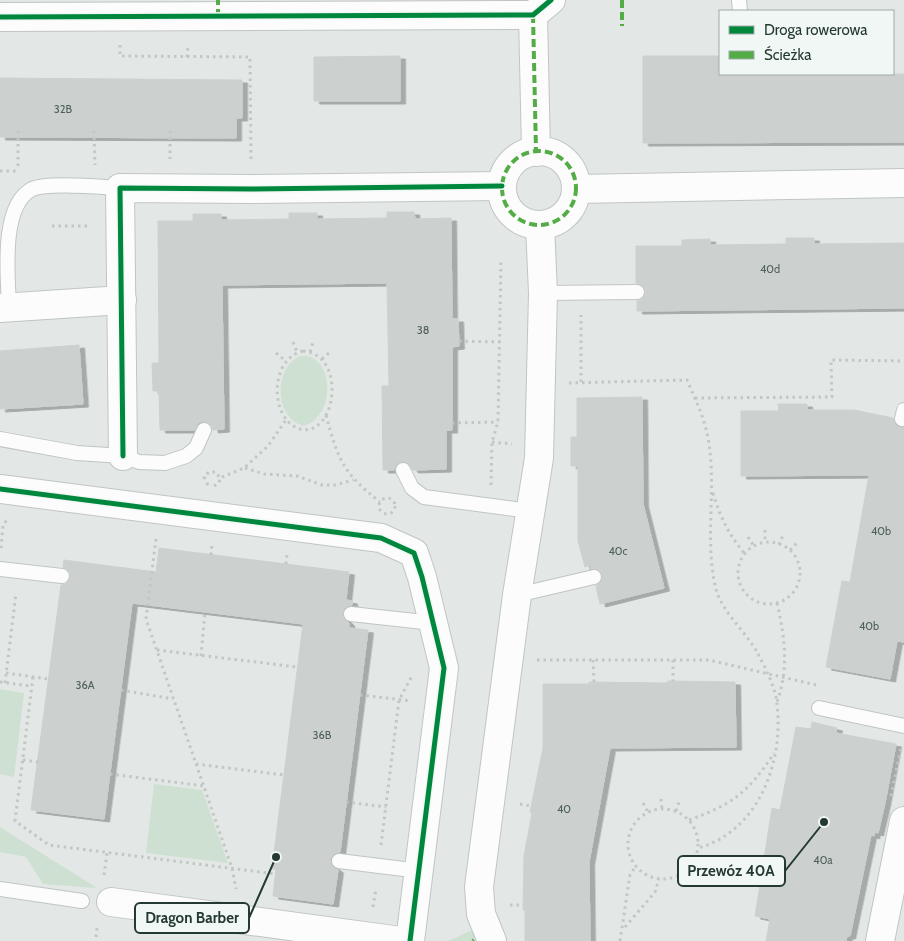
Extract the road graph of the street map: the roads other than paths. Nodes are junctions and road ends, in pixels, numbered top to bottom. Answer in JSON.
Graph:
{"nodes":[{"id":1,"x":542,"y":8,"type":"edge"},
{"id":2,"x":218,"y":9,"type":"edge"},
{"id":3,"x":0,"y":17,"type":"edge"},
{"id":4,"x":536,"y":152,"type":"junction"},
{"id":5,"x":904,"y":183,"type":"edge"},
{"id":6,"x":502,"y":186,"type":"junction"},
{"id":7,"x":120,"y":188,"type":"junction"},
{"id":8,"x":576,"y":188,"type":"junction"},
{"id":9,"x":553,"y":228,"type":"junction"},
{"id":10,"x":637,"y":292,"type":"dead end"},
{"id":11,"x":552,"y":293,"type":"junction"},
{"id":12,"x":122,"y":300,"type":"junction"},
{"id":13,"x":4,"y":307,"type":"edge"},
{"id":14,"x":204,"y":430,"type":"dead end"},
{"id":15,"x":0,"y":439,"type":"edge"},
{"id":16,"x":123,"y":456,"type":"junction"},
{"id":17,"x":403,"y":470,"type":"dead end"},
{"id":18,"x":0,"y":489,"type":"edge"},
{"id":19,"x":530,"y":511,"type":"junction"},
{"id":20,"x":0,"y":569,"type":"edge"},
{"id":21,"x":62,"y":576,"type":"dead end"},
{"id":22,"x":594,"y":577,"type":"dead end"},
{"id":23,"x":517,"y":595,"type":"junction"},
{"id":24,"x":350,"y":614,"type":"dead end"},
{"id":25,"x":433,"y":623,"type":"junction"},
{"id":26,"x":819,"y":708,"type":"dead end"},
{"id":27,"x":904,"y":726,"type":"edge"},
{"id":28,"x":897,"y":812,"type":"edge"},
{"id":29,"x":339,"y":861,"type":"dead end"},
{"id":30,"x":420,"y":871,"type":"junction"},
{"id":31,"x":0,"y":889,"type":"edge"},
{"id":32,"x":82,"y":901,"type":"dead end"},
{"id":33,"x":110,"y":902,"type":"dead end"},
{"id":34,"x":401,"y":941,"type":"edge"},
{"id":35,"x":410,"y":941,"type":"edge"},
{"id":36,"x":492,"y":941,"type":"edge"},
{"id":37,"x":880,"y":941,"type":"edge"}],
"edges":[{"from":1,"to":2,"type":"street"},
{"from":1,"to":4,"type":"street"},
{"from":2,"to":3,"type":"street"},
{"from":4,"to":6,"type":"street"},
{"from":4,"to":8,"type":"street"},
{"from":5,"to":8,"type":"street"},
{"from":6,"to":7,"type":"street"},
{"from":6,"to":9,"type":"street"},
{"from":7,"to":12,"type":"street"},
{"from":7,"to":13,"type":"lane"},
{"from":8,"to":9,"type":"street"},
{"from":9,"to":11,"type":"street"},
{"from":10,"to":11,"type":"lane"},
{"from":11,"to":19,"type":"street"},
{"from":12,"to":13,"type":"street"},
{"from":12,"to":16,"type":"street"},
{"from":14,"to":16,"type":"lane"},
{"from":15,"to":16,"type":"lane"},
{"from":17,"to":19,"type":"lane"},
{"from":18,"to":25,"type":"street"},
{"from":19,"to":23,"type":"street"},
{"from":20,"to":21,"type":"lane"},
{"from":22,"to":23,"type":"lane"},
{"from":23,"to":36,"type":"street"},
{"from":24,"to":25,"type":"lane"},
{"from":25,"to":30,"type":"street"},
{"from":26,"to":27,"type":"lane"},
{"from":28,"to":37,"type":"street"},
{"from":29,"to":30,"type":"lane"},
{"from":30,"to":35,"type":"street"},
{"from":31,"to":32,"type":"lane"},
{"from":33,"to":34,"type":"street"}]}
